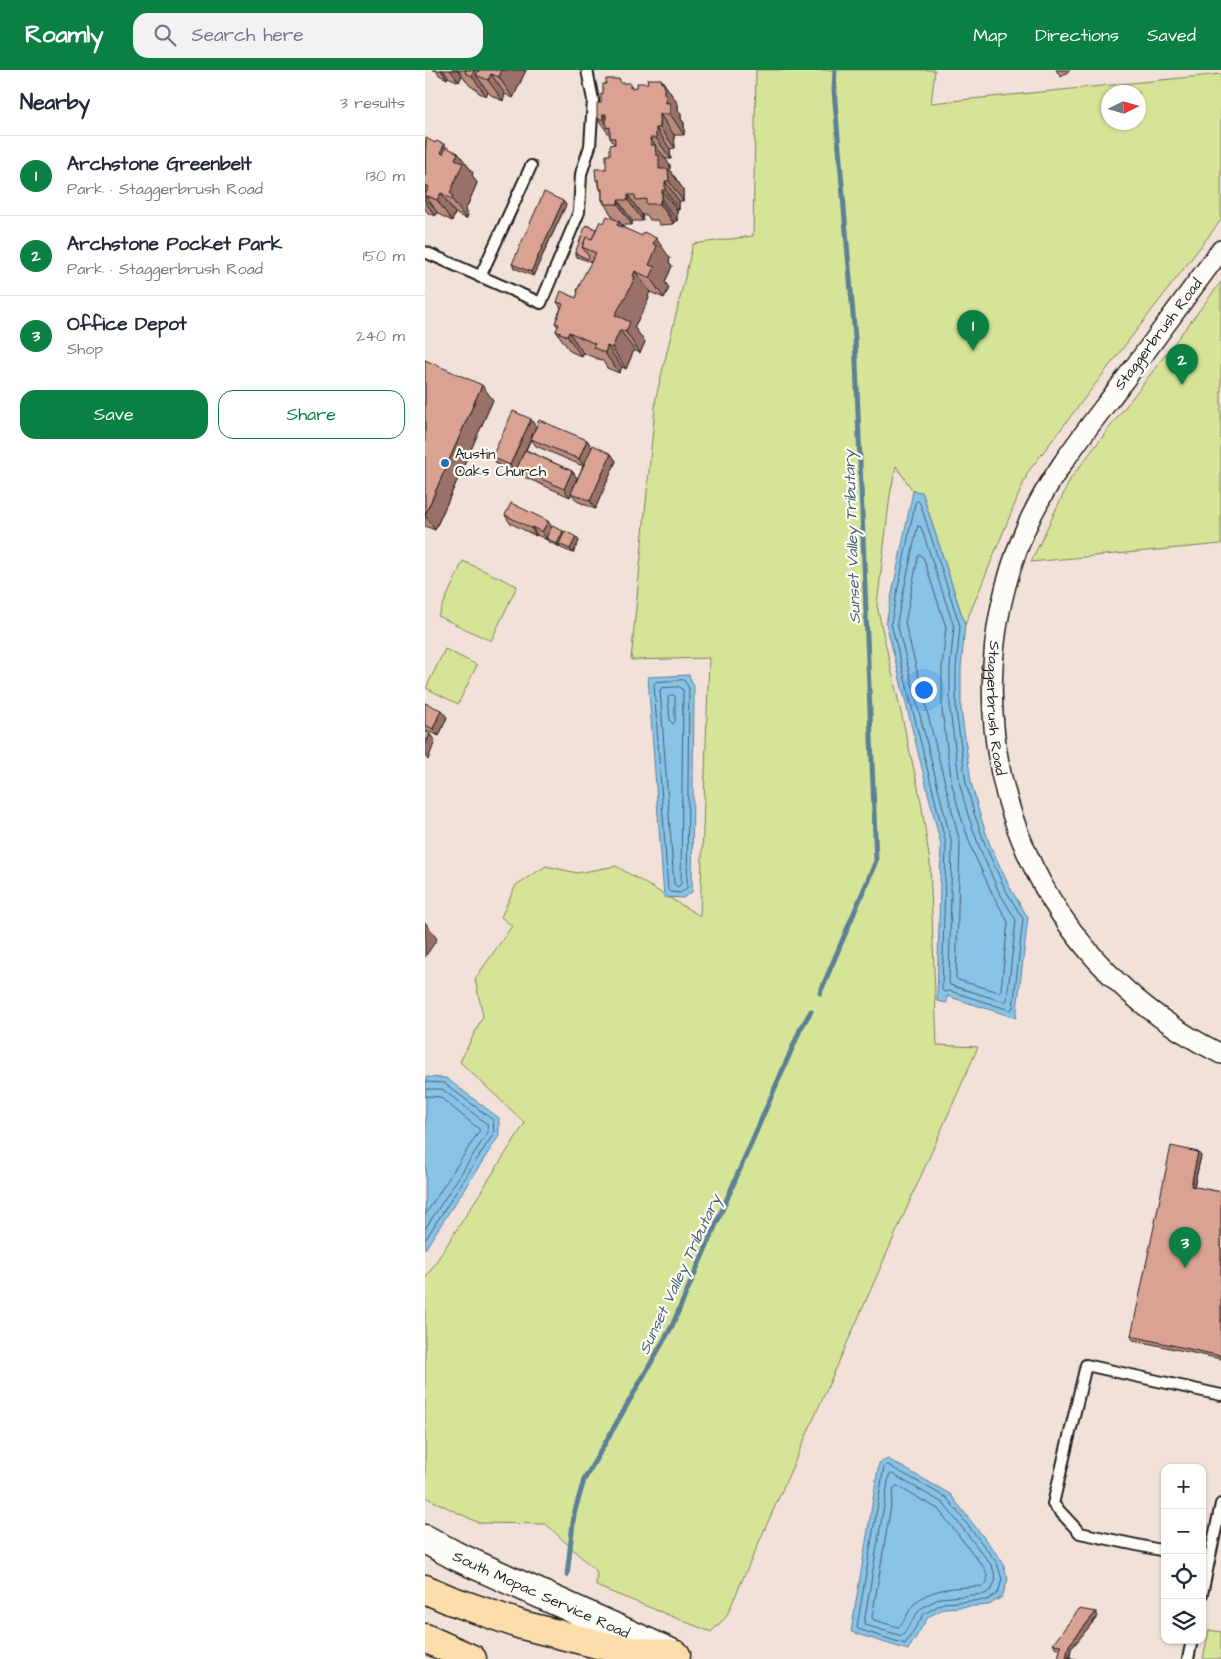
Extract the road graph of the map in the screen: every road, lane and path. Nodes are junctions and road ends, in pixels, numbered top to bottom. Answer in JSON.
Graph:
{"nodes":[{"id":1,"x":587,"y":70,"type":"edge"},
{"id":2,"x":531,"y":166,"type":"dead end"},
{"id":3,"x":1221,"y":250,"type":"edge"},
{"id":4,"x":425,"y":252,"type":"edge"},
{"id":5,"x":480,"y":277,"type":"junction"},
{"id":6,"x":1221,"y":1054,"type":"edge"},
{"id":7,"x":1221,"y":1395,"type":"edge"},
{"id":8,"x":1221,"y":1504,"type":"edge"},
{"id":9,"x":425,"y":1539,"type":"edge"},
{"id":10,"x":1161,"y":1550,"type":"edge"},
{"id":11,"x":1206,"y":1561,"type":"edge"},
{"id":12,"x":425,"y":1589,"type":"edge"},
{"id":13,"x":425,"y":1638,"type":"edge"},
{"id":14,"x":1191,"y":1644,"type":"edge"},
{"id":15,"x":681,"y":1657,"type":"edge"},
{"id":16,"x":472,"y":1659,"type":"edge"},
{"id":17,"x":1188,"y":1659,"type":"edge"}],
"edges":[{"from":1,"to":5,"type":"lane"},
{"from":2,"to":5,"type":"lane"},
{"from":3,"to":6,"type":"street","name":"Staggerbrush Road"},
{"from":4,"to":5,"type":"lane"},
{"from":7,"to":10,"type":"lane"},
{"from":8,"to":11,"type":"lane"},
{"from":9,"to":15,"type":"main road","name":"South Mopac Service Road"},
{"from":12,"to":15,"type":"highway"},
{"from":13,"to":16,"type":"highway"},
{"from":14,"to":17,"type":"lane"}]}
